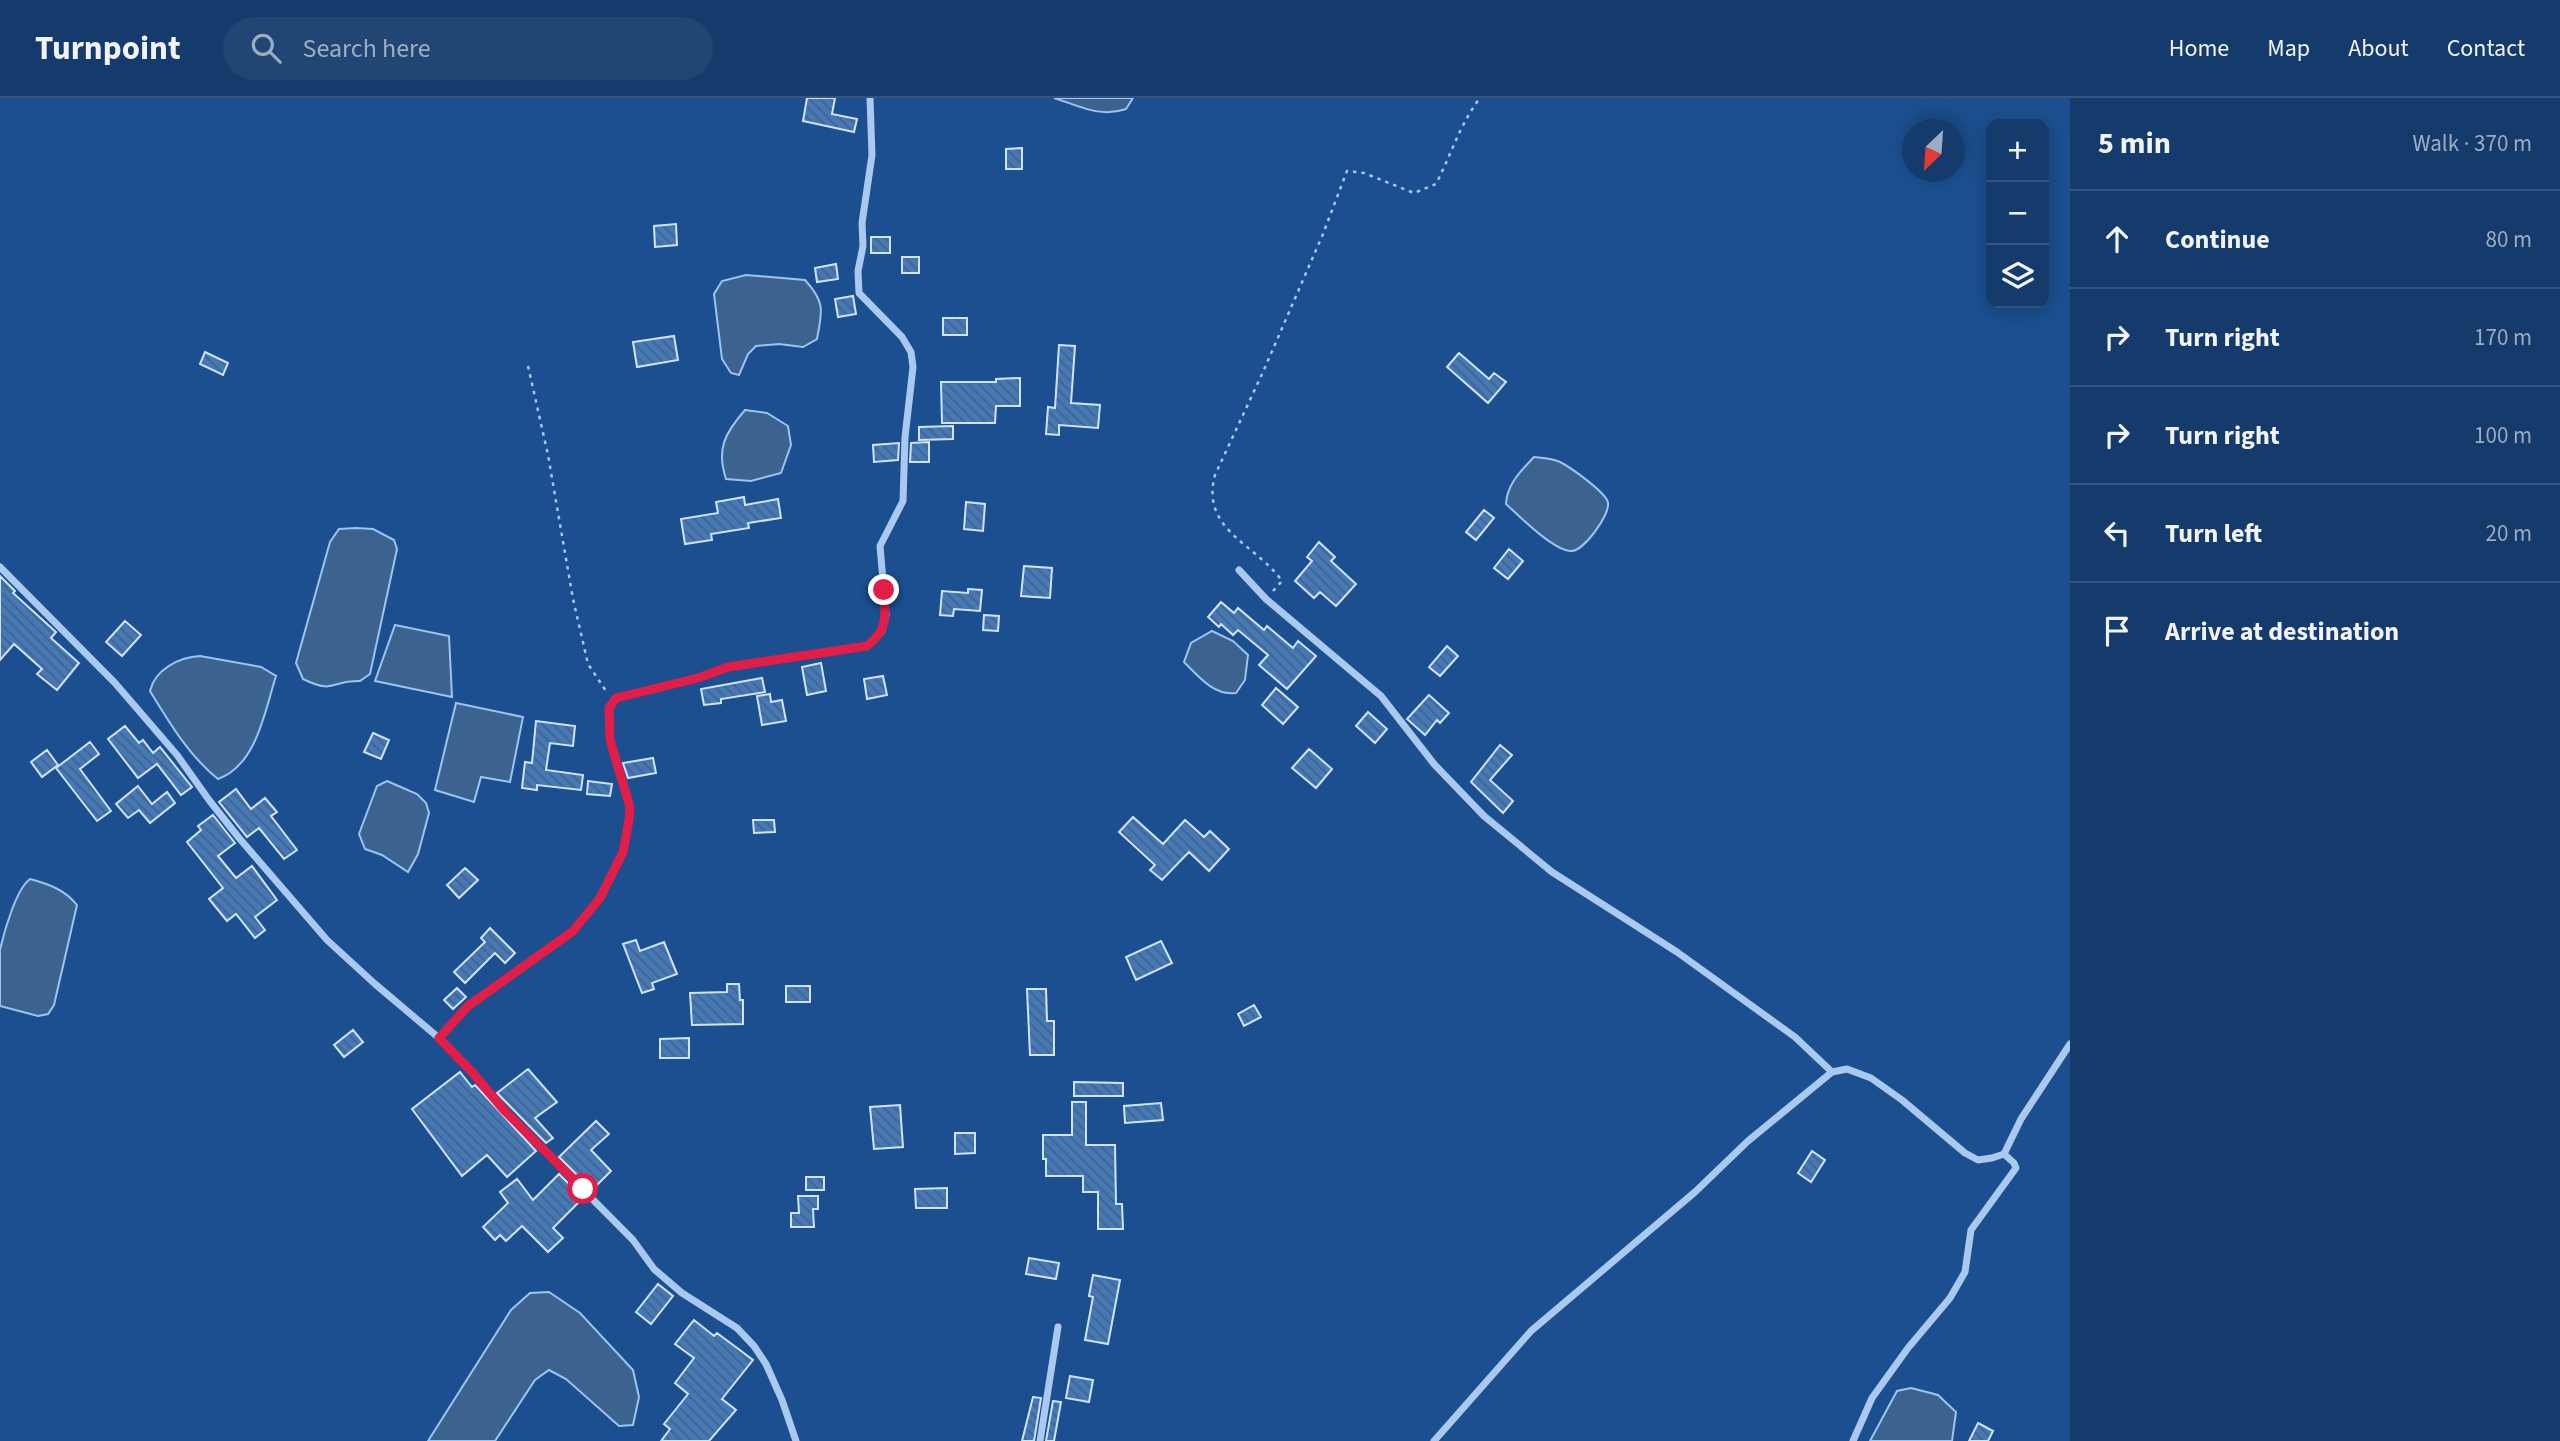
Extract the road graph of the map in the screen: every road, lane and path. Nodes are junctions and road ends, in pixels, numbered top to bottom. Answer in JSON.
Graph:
{"nodes":[{"id":1,"x":870,"y":98,"type":"edge"},
{"id":2,"x":1480,"y":98,"type":"edge"},
{"id":3,"x":528,"y":366,"type":"dead end"},
{"id":4,"x":0,"y":566,"type":"edge"},
{"id":5,"x":1239,"y":570,"type":"dead end"},
{"id":6,"x":1266,"y":599,"type":"junction"},
{"id":7,"x":609,"y":708,"type":"junction"},
{"id":8,"x":439,"y":1038,"type":"junction"},
{"id":9,"x":2070,"y":1044,"type":"edge"},
{"id":10,"x":1832,"y":1072,"type":"junction"},
{"id":11,"x":2004,"y":1154,"type":"junction"},
{"id":12,"x":1058,"y":1327,"type":"dead end"},
{"id":13,"x":796,"y":1441,"type":"edge"},
{"id":14,"x":1040,"y":1441,"type":"edge"},
{"id":15,"x":1434,"y":1441,"type":"edge"},
{"id":16,"x":1853,"y":1441,"type":"edge"}],
"edges":[{"from":1,"to":7,"type":"street"},
{"from":2,"to":6,"type":"path"},
{"from":3,"to":7,"type":"path"},
{"from":4,"to":8,"type":"street"},
{"from":5,"to":6,"type":"street"},
{"from":6,"to":10,"type":"street"},
{"from":7,"to":8,"type":"street"},
{"from":8,"to":13,"type":"street"},
{"from":9,"to":11,"type":"street"},
{"from":10,"to":11,"type":"street"},
{"from":10,"to":15,"type":"street"},
{"from":11,"to":16,"type":"street"},
{"from":12,"to":14,"type":"street"}]}
